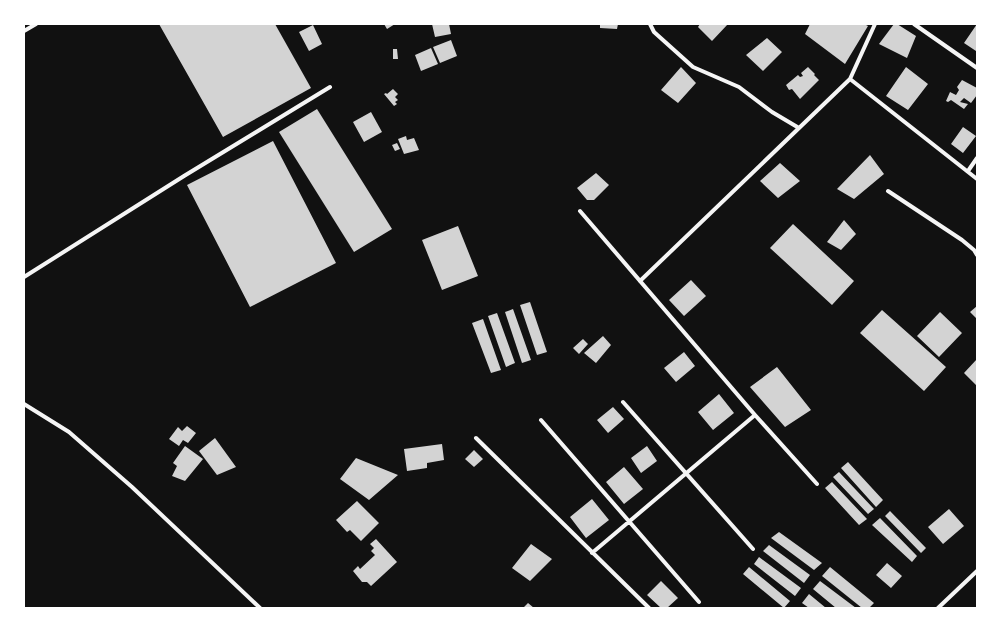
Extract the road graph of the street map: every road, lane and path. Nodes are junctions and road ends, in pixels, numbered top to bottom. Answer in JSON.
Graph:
{"nodes":[{"id":1,"x":36,"y":24,"type":"edge"},
{"id":2,"x":650,"y":24,"type":"edge"},
{"id":3,"x":875,"y":24,"type":"edge"},
{"id":4,"x":914,"y":24,"type":"edge"},
{"id":5,"x":24,"y":31,"type":"edge"},
{"id":6,"x":977,"y":68,"type":"edge"},
{"id":7,"x":850,"y":79,"type":"junction"},
{"id":8,"x":330,"y":87,"type":"dead end"},
{"id":9,"x":799,"y":128,"type":"junction"},
{"id":10,"x":977,"y":158,"type":"edge"},
{"id":11,"x":968,"y":171,"type":"junction"},
{"id":12,"x":977,"y":178,"type":"edge"},
{"id":13,"x":888,"y":191,"type":"dead end"},
{"id":14,"x":580,"y":211,"type":"dead end"},
{"id":15,"x":977,"y":255,"type":"edge"},
{"id":16,"x":24,"y":277,"type":"edge"},
{"id":17,"x":640,"y":281,"type":"junction"},
{"id":18,"x":623,"y":402,"type":"dead end"},
{"id":19,"x":24,"y":404,"type":"edge"},
{"id":20,"x":755,"y":415,"type":"junction"},
{"id":21,"x":541,"y":420,"type":"dead end"},
{"id":22,"x":476,"y":438,"type":"dead end"},
{"id":23,"x":687,"y":473,"type":"junction"},
{"id":24,"x":817,"y":484,"type":"dead end"},
{"id":25,"x":628,"y":522,"type":"junction"},
{"id":26,"x":753,"y":549,"type":"dead end"},
{"id":27,"x":592,"y":553,"type":"junction"},
{"id":28,"x":977,"y":571,"type":"edge"},
{"id":29,"x":699,"y":602,"type":"dead end"},
{"id":30,"x":260,"y":608,"type":"edge"},
{"id":31,"x":649,"y":608,"type":"edge"},
{"id":32,"x":938,"y":608,"type":"edge"}],
"edges":[{"from":1,"to":5,"type":"street"},
{"from":2,"to":9,"type":"street"},
{"from":3,"to":7,"type":"street"},
{"from":4,"to":6,"type":"street"},
{"from":7,"to":9,"type":"street"},
{"from":7,"to":11,"type":"street"},
{"from":8,"to":16,"type":"street"},
{"from":9,"to":17,"type":"street"},
{"from":10,"to":11,"type":"street"},
{"from":11,"to":12,"type":"street"},
{"from":13,"to":15,"type":"street"},
{"from":14,"to":17,"type":"street"},
{"from":17,"to":20,"type":"street"},
{"from":18,"to":23,"type":"street"},
{"from":19,"to":30,"type":"street"},
{"from":20,"to":23,"type":"street"},
{"from":20,"to":24,"type":"street"},
{"from":21,"to":25,"type":"street"},
{"from":22,"to":27,"type":"street"},
{"from":23,"to":25,"type":"street"},
{"from":23,"to":26,"type":"street"},
{"from":25,"to":27,"type":"street"},
{"from":25,"to":29,"type":"street"},
{"from":27,"to":31,"type":"street"},
{"from":28,"to":32,"type":"street"}]}
